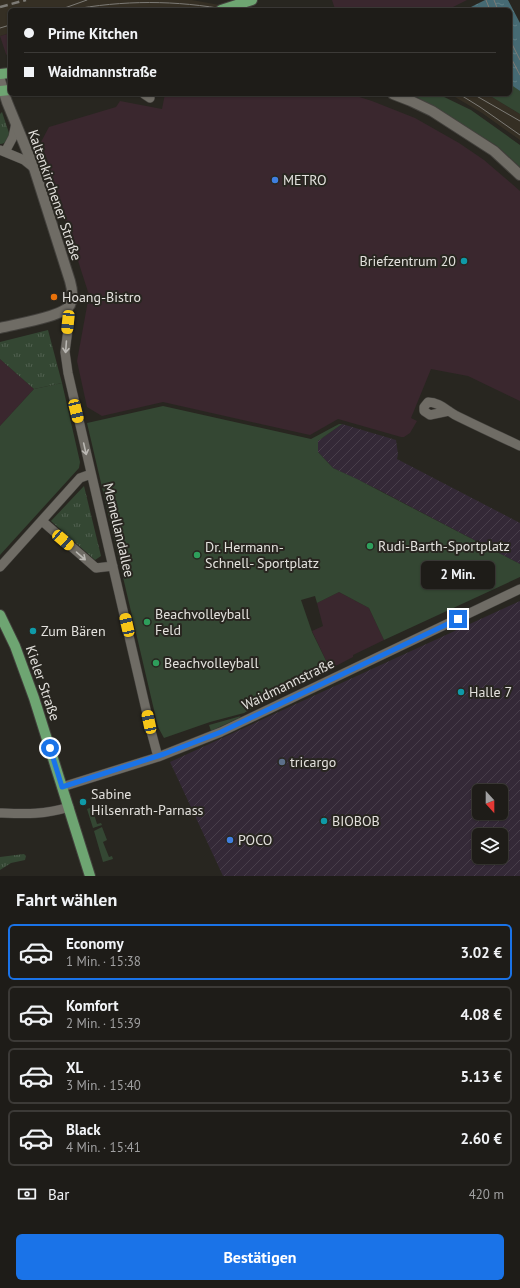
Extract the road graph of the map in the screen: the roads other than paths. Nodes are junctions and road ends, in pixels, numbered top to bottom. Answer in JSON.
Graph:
{"nodes":[{"id":1,"x":252,"y":0,"type":"edge"},
{"id":2,"x":227,"y":8,"type":"edge"},
{"id":3,"x":0,"y":80,"type":"edge"},
{"id":4,"x":4,"y":91,"type":"edge"},
{"id":5,"x":398,"y":96,"type":"edge"},
{"id":6,"x":16,"y":124,"type":"junction"},
{"id":7,"x":2,"y":151,"type":"edge"},
{"id":8,"x":34,"y":168,"type":"junction"},
{"id":9,"x":520,"y":175,"type":"edge"},
{"id":10,"x":68,"y":308,"type":"junction"},
{"id":11,"x":0,"y":328,"type":"edge"},
{"id":12,"x":449,"y":412,"type":"dead end"},
{"id":13,"x":520,"y":446,"type":"edge"},
{"id":14,"x":91,"y":474,"type":"junction"},
{"id":15,"x":42,"y":521,"type":"junction"},
{"id":16,"x":113,"y":566,"type":"junction"},
{"id":17,"x":0,"y":567,"type":"edge"},
{"id":18,"x":520,"y":589,"type":"edge"},
{"id":19,"x":0,"y":616,"type":"edge"},
{"id":20,"x":158,"y":756,"type":"junction"},
{"id":21,"x":62,"y":787,"type":"junction"},
{"id":22,"x":68,"y":807,"type":"junction"},
{"id":23,"x":0,"y":813,"type":"edge"},
{"id":24,"x":87,"y":875,"type":"edge"}],
"edges":[{"from":1,"to":2,"type":"main road"},
{"from":3,"to":4,"type":"street","name":"Kaltenkirchener Straße"},
{"from":4,"to":6,"type":"street","name":"Kaltenkirchener Straße"},
{"from":5,"to":9,"type":"street"},
{"from":6,"to":7,"type":"street"},
{"from":6,"to":8,"type":"street","name":"Kaltenkirchener Straße"},
{"from":7,"to":8,"type":"street"},
{"from":8,"to":10,"type":"street","name":"Kaltenkirchener Straße"},
{"from":10,"to":11,"type":"street"},
{"from":10,"to":14,"type":"street","name":"Memellandallee","one_way":true},
{"from":12,"to":13,"type":"street"},
{"from":14,"to":15,"type":"street"},
{"from":14,"to":16,"type":"street","name":"Memellandallee"},
{"from":15,"to":16,"type":"street","one_way":true},
{"from":15,"to":17,"type":"street"},
{"from":16,"to":20,"type":"street","name":"Memellandallee"},
{"from":18,"to":20,"type":"street","name":"Waidmannstraße"},
{"from":19,"to":21,"type":"main road","name":"Kieler Straße"},
{"from":20,"to":21,"type":"street","name":"Waidmannstraße"},
{"from":21,"to":22,"type":"main road","name":"Kieler Straße"},
{"from":22,"to":23,"type":"street"},
{"from":22,"to":24,"type":"main road","name":"Kieler Straße"}]}
